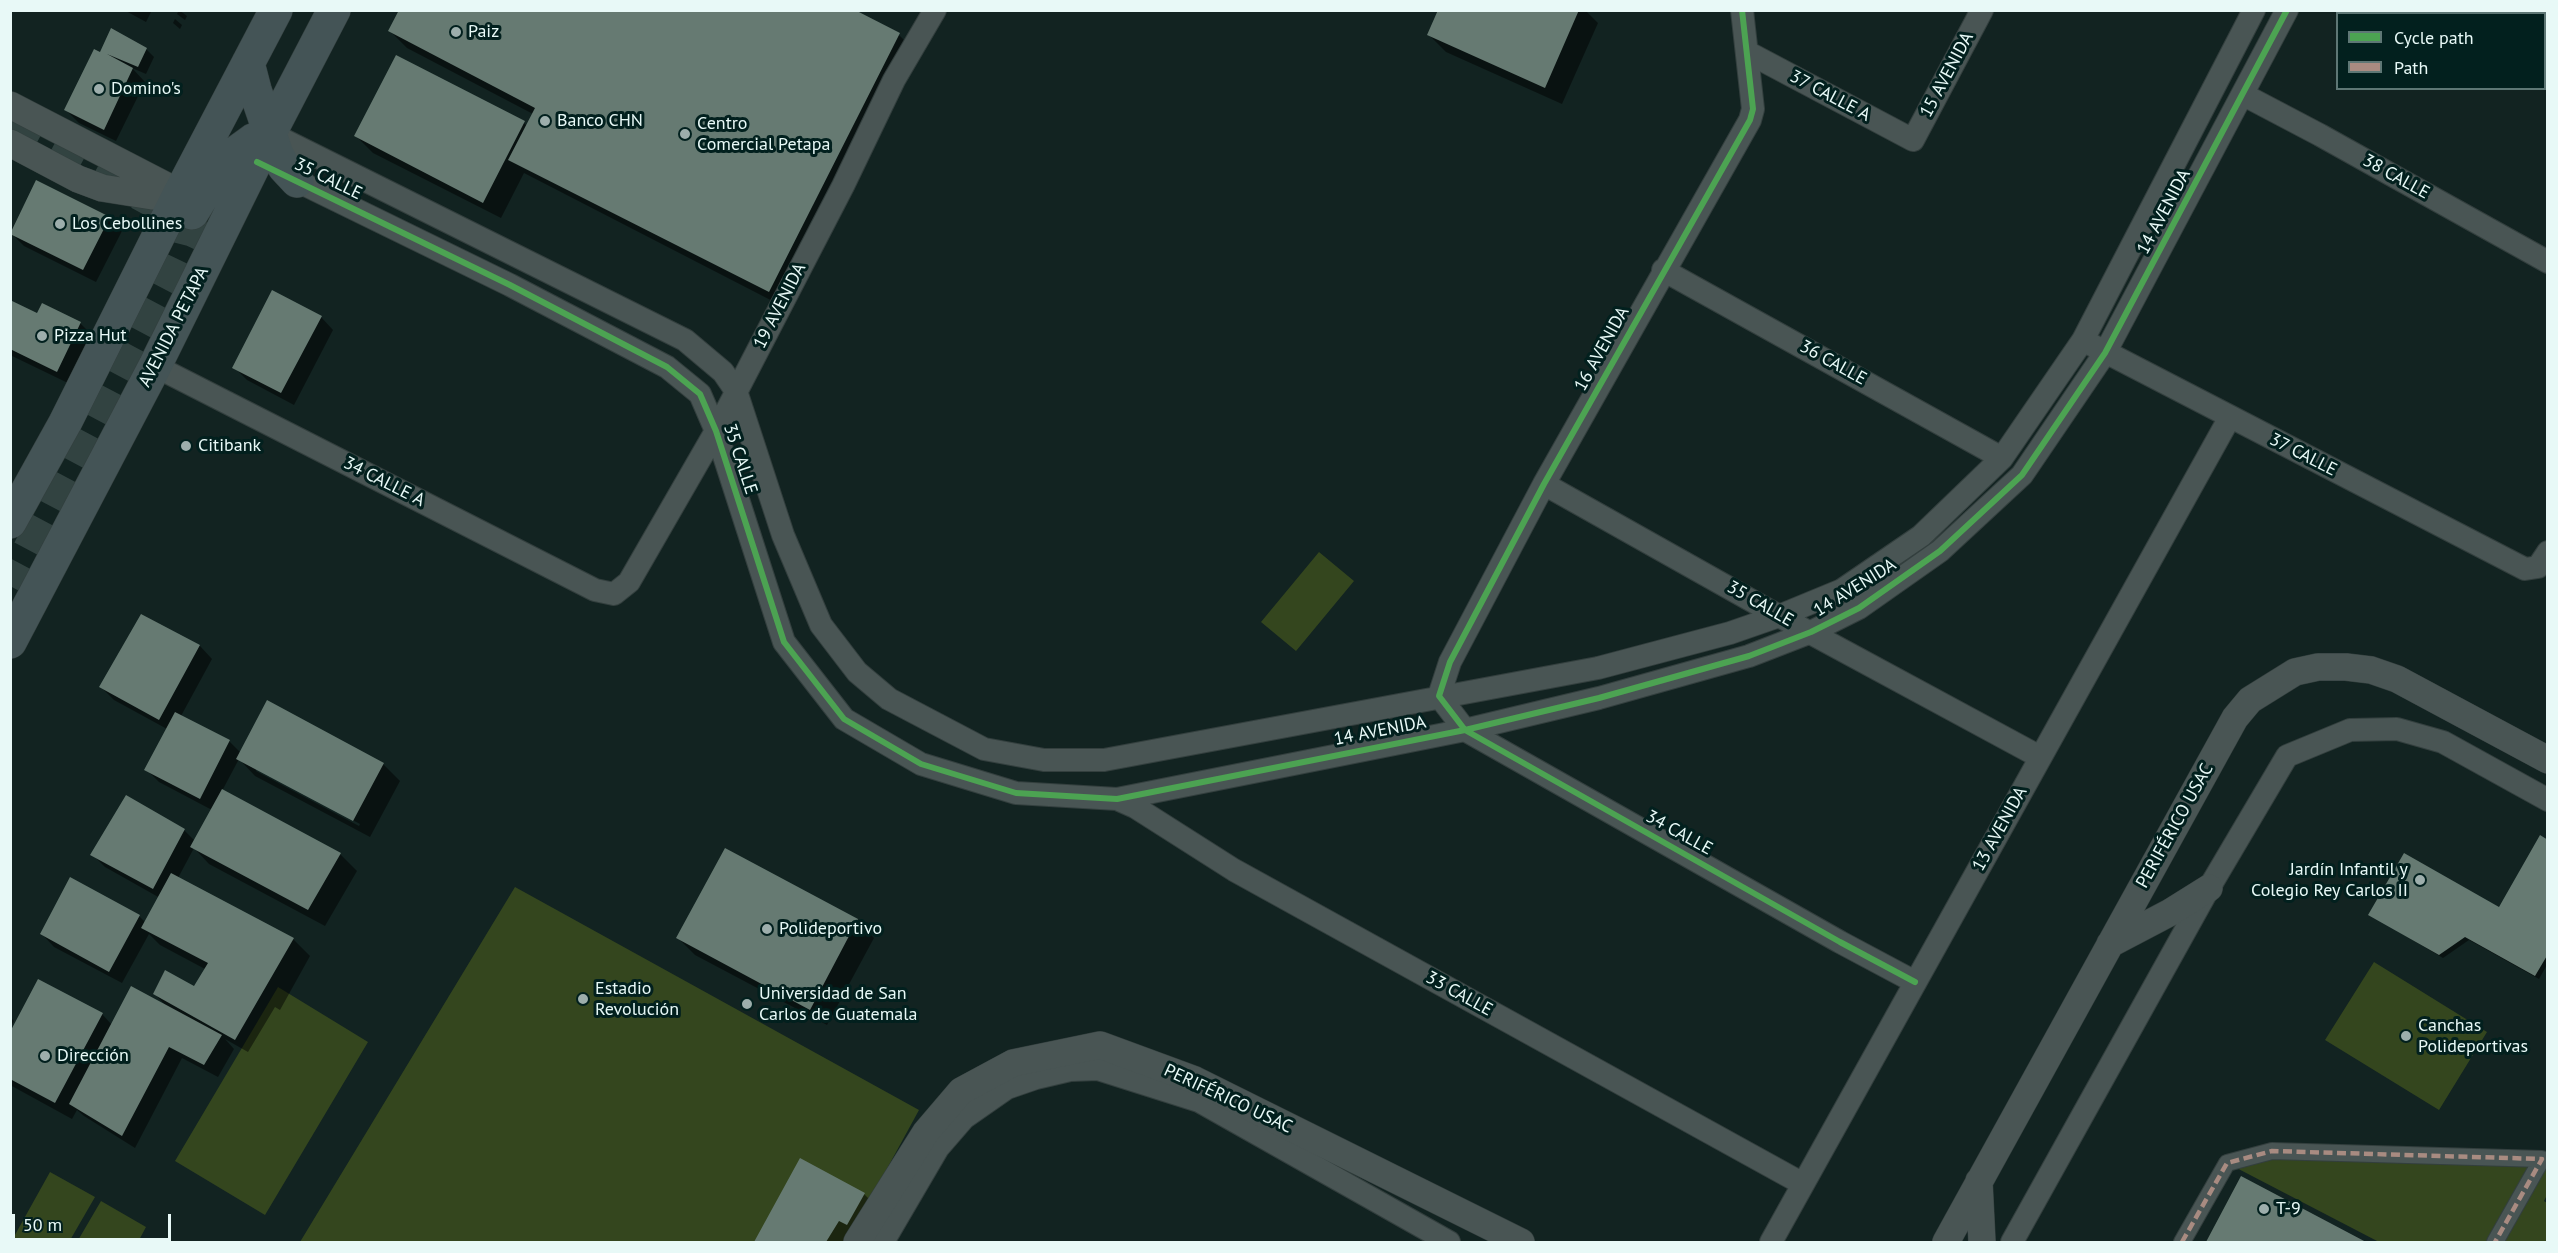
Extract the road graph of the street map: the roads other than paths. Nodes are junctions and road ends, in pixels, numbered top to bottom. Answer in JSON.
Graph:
{"nodes":[{"id":1,"x":276,"y":10,"type":"edge"},
{"id":2,"x":334,"y":10,"type":"edge"},
{"id":3,"x":935,"y":10,"type":"edge"},
{"id":4,"x":1742,"y":10,"type":"edge"},
{"id":5,"x":1982,"y":10,"type":"edge"},
{"id":6,"x":2254,"y":10,"type":"edge"},
{"id":7,"x":2287,"y":10,"type":"edge"},
{"id":8,"x":254,"y":51,"type":"junction"},
{"id":9,"x":1747,"y":52,"type":"junction"},
{"id":10,"x":307,"y":65,"type":"junction"},
{"id":11,"x":2244,"y":95,"type":"junction"},
{"id":12,"x":10,"y":105,"type":"edge"},
{"id":13,"x":270,"y":133,"type":"junction"},
{"id":14,"x":1913,"y":140,"type":"joint"},
{"id":15,"x":10,"y":143,"type":"edge"},
{"id":16,"x":257,"y":162,"type":"junction"},
{"id":17,"x":297,"y":181,"type":"junction"},
{"id":18,"x":180,"y":194,"type":"junction"},
{"id":19,"x":2547,"y":261,"type":"edge"},
{"id":20,"x":1664,"y":270,"type":"junction"},
{"id":21,"x":2083,"y":340,"type":"junction"},
{"id":22,"x":2105,"y":353,"type":"junction"},
{"id":23,"x":155,"y":366,"type":"junction"},
{"id":24,"x":736,"y":391,"type":"junction"},
{"id":25,"x":2230,"y":417,"type":"junction"},
{"id":26,"x":716,"y":431,"type":"junction"},
{"id":27,"x":2002,"y":458,"type":"junction"},
{"id":28,"x":1544,"y":484,"type":"junction"},
{"id":29,"x":10,"y":522,"type":"edge"},
{"id":30,"x":10,"y":542,"type":"edge"},
{"id":31,"x":2547,"y":552,"type":"edge"},
{"id":32,"x":614,"y":594,"type":"joint"},
{"id":33,"x":1779,"y":616,"type":"junction"},
{"id":34,"x":1811,"y":633,"type":"junction"},
{"id":35,"x":10,"y":642,"type":"edge"},
{"id":36,"x":1439,"y":696,"type":"junction"},
{"id":37,"x":1465,"y":730,"type":"junction"},
{"id":38,"x":2040,"y":757,"type":"junction"},
{"id":39,"x":1104,"y":760,"type":"joint"},
{"id":40,"x":2547,"y":760,"type":"edge"},
{"id":41,"x":1117,"y":799,"type":"junction"},
{"id":42,"x":2547,"y":800,"type":"edge"},
{"id":43,"x":2209,"y":888,"type":"junction"},
{"id":44,"x":2110,"y":944,"type":"junction"},
{"id":45,"x":1915,"y":982,"type":"junction"},
{"id":46,"x":1979,"y":1180,"type":"junction"},
{"id":47,"x":1803,"y":1184,"type":"junction"},
{"id":48,"x":857,"y":1242,"type":"edge"},
{"id":49,"x":883,"y":1242,"type":"edge"},
{"id":50,"x":1449,"y":1242,"type":"edge"},
{"id":51,"x":1521,"y":1242,"type":"edge"},
{"id":52,"x":1771,"y":1242,"type":"edge"},
{"id":53,"x":1946,"y":1242,"type":"edge"},
{"id":54,"x":1982,"y":1242,"type":"edge"},
{"id":55,"x":2012,"y":1242,"type":"edge"},
{"id":56,"x":2182,"y":1242,"type":"edge"},
{"id":57,"x":2495,"y":1242,"type":"edge"}],
"edges":[{"from":1,"to":8,"type":"main road"},
{"from":2,"to":10,"type":"main road","name":"AVENIDA PETAPA"},
{"from":3,"to":24,"type":"street","name":"19 AVENIDA"},
{"from":4,"to":9,"type":"street","name":"16 AVENIDA"},
{"from":5,"to":14,"type":"street","name":"15 AVENIDA"},
{"from":6,"to":21,"type":"street","name":"14 AVENIDA"},
{"from":7,"to":11,"type":"street","name":"14 AVENIDA"},
{"from":8,"to":10,"type":"main road"},
{"from":8,"to":13,"type":"main road"},
{"from":8,"to":18,"type":"main road"},
{"from":9,"to":14,"type":"street","name":"37 CALLE A"},
{"from":9,"to":20,"type":"street","name":"16 AVENIDA"},
{"from":10,"to":13,"type":"main road","name":"AVENIDA PETAPA"},
{"from":11,"to":19,"type":"street","name":"38 CALLE"},
{"from":11,"to":22,"type":"street","name":"14 AVENIDA"},
{"from":12,"to":18,"type":"street"},
{"from":13,"to":16,"type":"main road","name":"AVENIDA PETAPA"},
{"from":13,"to":17,"type":"main road"},
{"from":13,"to":24,"type":"street","name":"35 CALLE"},
{"from":13,"to":30,"type":"main road"},
{"from":15,"to":18,"type":"street"},
{"from":16,"to":17,"type":"street","name":"35 CALLE"},
{"from":16,"to":23,"type":"main road","name":"AVENIDA PETAPA"},
{"from":17,"to":26,"type":"street","name":"35 CALLE"},
{"from":18,"to":29,"type":"main road"},
{"from":20,"to":27,"type":"street","name":"36 CALLE"},
{"from":20,"to":28,"type":"street","name":"16 AVENIDA"},
{"from":21,"to":22,"type":"street","name":"37 CALLE"},
{"from":21,"to":27,"type":"street","name":"14 AVENIDA"},
{"from":22,"to":25,"type":"street","name":"37 CALLE"},
{"from":22,"to":34,"type":"street","name":"14 AVENIDA"},
{"from":23,"to":32,"type":"street","name":"34 CALLE A"},
{"from":23,"to":35,"type":"main road","name":"AVENIDA PETAPA"},
{"from":24,"to":26,"type":"street","name":"19 AVENIDA"},
{"from":24,"to":39,"type":"street","name":"35 CALLE"},
{"from":25,"to":31,"type":"street","name":"37 CALLE"},
{"from":25,"to":38,"type":"street","name":"13 AVENIDA"},
{"from":26,"to":32,"type":"street","name":"19 AVENIDA"},
{"from":26,"to":41,"type":"street","name":"35 CALLE"},
{"from":27,"to":33,"type":"street","name":"14 AVENIDA"},
{"from":28,"to":33,"type":"street","name":"35 CALLE"},
{"from":28,"to":36,"type":"street","name":"16 AVENIDA"},
{"from":33,"to":34,"type":"street","name":"35 CALLE"},
{"from":33,"to":36,"type":"street","name":"14 AVENIDA"},
{"from":34,"to":37,"type":"street","name":"14 AVENIDA"},
{"from":34,"to":38,"type":"street","name":"35 CALLE"},
{"from":36,"to":37,"type":"street","name":"34 CALLE"},
{"from":36,"to":39,"type":"street","name":"14 AVENIDA"},
{"from":37,"to":41,"type":"street","name":"14 AVENIDA"},
{"from":37,"to":45,"type":"street","name":"34 CALLE"},
{"from":38,"to":45,"type":"street","name":"13 AVENIDA"},
{"from":40,"to":44,"type":"street","name":"PERIFÉRICO USAC"},
{"from":41,"to":47,"type":"street","name":"33 CALLE"},
{"from":42,"to":43,"type":"street"},
{"from":43,"to":44,"type":"street"},
{"from":43,"to":55,"type":"street"},
{"from":44,"to":46,"type":"street","name":"PERIFÉRICO USAC"},
{"from":45,"to":47,"type":"street","name":"13 AVENIDA"},
{"from":46,"to":53,"type":"street","name":"PERIFÉRICO USAC"},
{"from":46,"to":54,"type":"street"},
{"from":47,"to":52,"type":"street","name":"13 AVENIDA"},
{"from":48,"to":51,"type":"street","name":"PERIFÉRICO USAC"},
{"from":49,"to":50,"type":"street","name":"PERIFÉRICO USAC"},
{"from":56,"to":57,"type":"street"}]}
